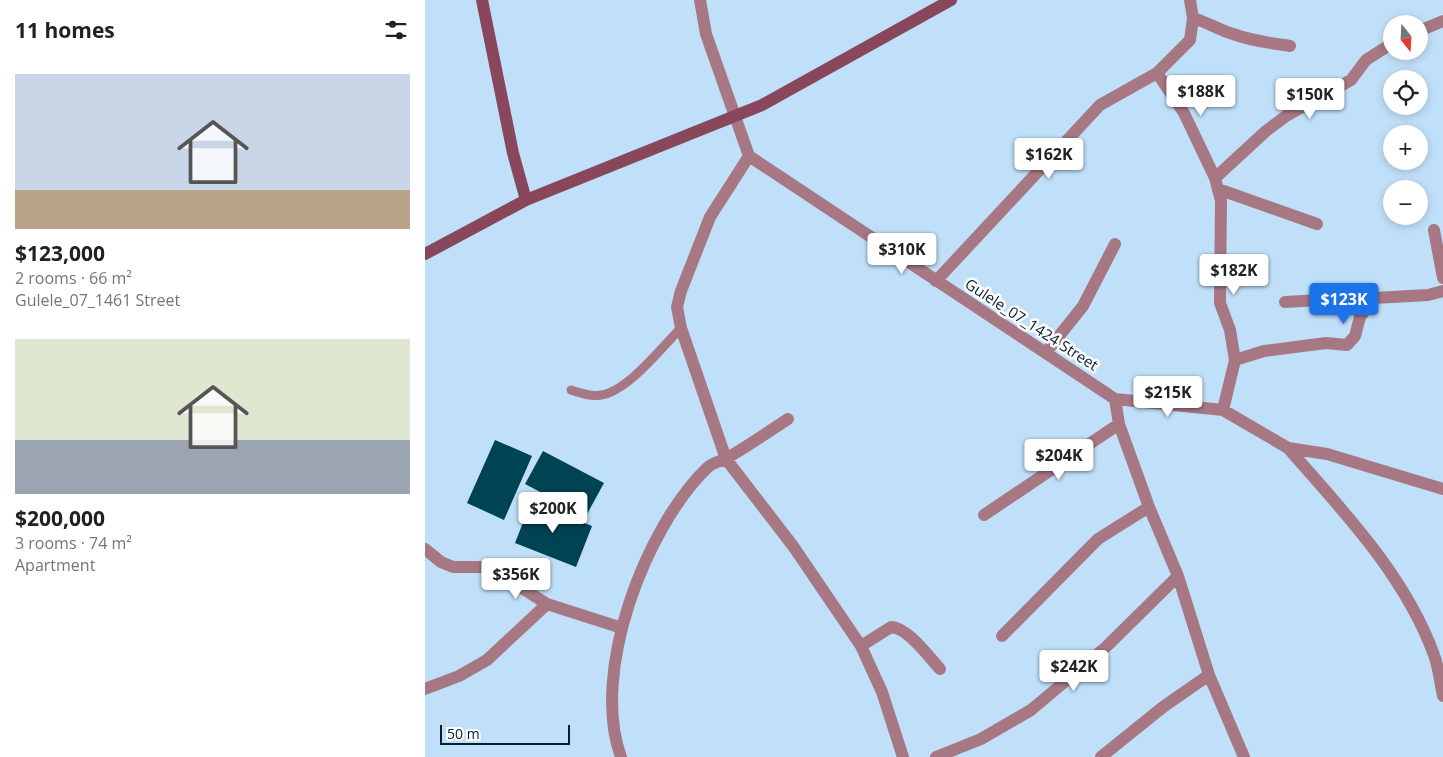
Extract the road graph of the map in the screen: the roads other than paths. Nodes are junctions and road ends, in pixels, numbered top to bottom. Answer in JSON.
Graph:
{"nodes":[{"id":1,"x":482,"y":0,"type":"edge"},
{"id":2,"x":700,"y":0,"type":"edge"},
{"id":3,"x":951,"y":0,"type":"edge"},
{"id":4,"x":1190,"y":0,"type":"edge"},
{"id":5,"x":1193,"y":18,"type":"junction"},
{"id":6,"x":1443,"y":21,"type":"edge"},
{"id":7,"x":1428,"y":27,"type":"edge"},
{"id":8,"x":1290,"y":46,"type":"dead end"},
{"id":9,"x":1383,"y":49,"type":"edge"},
{"id":10,"x":1157,"y":73,"type":"junction"},
{"id":11,"x":733,"y":115,"type":"junction"},
{"id":12,"x":749,"y":156,"type":"junction"},
{"id":13,"x":1216,"y":184,"type":"junction"},
{"id":14,"x":526,"y":200,"type":"junction"},
{"id":15,"x":1317,"y":224,"type":"dead end"},
{"id":16,"x":1434,"y":230,"type":"dead end"},
{"id":17,"x":1115,"y":244,"type":"dead end"},
{"id":18,"x":425,"y":254,"type":"edge"},
{"id":19,"x":1443,"y":278,"type":"edge"},
{"id":20,"x":936,"y":281,"type":"junction"},
{"id":21,"x":1443,"y":291,"type":"edge"},
{"id":22,"x":1285,"y":302,"type":"dead end"},
{"id":23,"x":1360,"y":317,"type":"junction"},
{"id":24,"x":681,"y":328,"type":"junction"},
{"id":25,"x":1047,"y":351,"type":"junction"},
{"id":26,"x":1235,"y":360,"type":"junction"},
{"id":27,"x":571,"y":390,"type":"dead end"},
{"id":28,"x":1115,"y":399,"type":"junction"},
{"id":29,"x":1223,"y":410,"type":"junction"},
{"id":30,"x":788,"y":419,"type":"dead end"},
{"id":31,"x":1119,"y":424,"type":"junction"},
{"id":32,"x":1288,"y":448,"type":"junction"},
{"id":33,"x":726,"y":459,"type":"junction"},
{"id":34,"x":1443,"y":489,"type":"edge"},
{"id":35,"x":1149,"y":507,"type":"junction"},
{"id":36,"x":984,"y":515,"type":"dead end"},
{"id":37,"x":425,"y":549,"type":"edge"},
{"id":38,"x":1178,"y":576,"type":"junction"},
{"id":39,"x":547,"y":604,"type":"junction"},
{"id":40,"x":622,"y":628,"type":"junction"},
{"id":41,"x":1002,"y":636,"type":"dead end"},
{"id":42,"x":861,"y":646,"type":"junction"},
{"id":43,"x":940,"y":669,"type":"dead end"},
{"id":44,"x":1209,"y":675,"type":"junction"},
{"id":45,"x":425,"y":689,"type":"edge"},
{"id":46,"x":1443,"y":696,"type":"edge"},
{"id":47,"x":621,"y":757,"type":"edge"},
{"id":48,"x":903,"y":757,"type":"edge"},
{"id":49,"x":936,"y":757,"type":"edge"},
{"id":50,"x":1101,"y":757,"type":"edge"},
{"id":51,"x":1244,"y":757,"type":"edge"}],
"edges":[{"from":1,"to":14,"type":"main road"},
{"from":2,"to":11,"type":"street"},
{"from":3,"to":11,"type":"main road"},
{"from":4,"to":5,"type":"street"},
{"from":5,"to":8,"type":"street"},
{"from":5,"to":10,"type":"street"},
{"from":6,"to":7,"type":"street"},
{"from":9,"to":13,"type":"street"},
{"from":10,"to":13,"type":"street"},
{"from":10,"to":20,"type":"street"},
{"from":11,"to":12,"type":"street"},
{"from":11,"to":14,"type":"main road"},
{"from":12,"to":20,"type":"street","name":"Gulele_07_1424 Street"},
{"from":12,"to":24,"type":"street"},
{"from":13,"to":15,"type":"street"},
{"from":13,"to":26,"type":"street"},
{"from":14,"to":18,"type":"main road"},
{"from":16,"to":19,"type":"street"},
{"from":17,"to":25,"type":"street"},
{"from":20,"to":25,"type":"street","name":"Gulele_07_1424 Street"},
{"from":21,"to":23,"type":"street"},
{"from":22,"to":23,"type":"street"},
{"from":23,"to":26,"type":"street"},
{"from":24,"to":27,"type":"lane"},
{"from":24,"to":33,"type":"street"},
{"from":25,"to":28,"type":"street","name":"Gulele_07_1424 Street"},
{"from":26,"to":29,"type":"street"},
{"from":28,"to":29,"type":"street"},
{"from":28,"to":31,"type":"street"},
{"from":29,"to":32,"type":"street"},
{"from":30,"to":33,"type":"street"},
{"from":31,"to":35,"type":"street"},
{"from":31,"to":36,"type":"street"},
{"from":32,"to":34,"type":"street"},
{"from":32,"to":46,"type":"street"},
{"from":33,"to":40,"type":"street"},
{"from":33,"to":42,"type":"street"},
{"from":35,"to":38,"type":"street"},
{"from":35,"to":41,"type":"street"},
{"from":37,"to":39,"type":"street"},
{"from":38,"to":44,"type":"street"},
{"from":38,"to":49,"type":"street"},
{"from":39,"to":40,"type":"street"},
{"from":39,"to":45,"type":"street"},
{"from":40,"to":47,"type":"street"},
{"from":42,"to":43,"type":"street"},
{"from":42,"to":48,"type":"street"},
{"from":44,"to":50,"type":"street"},
{"from":44,"to":51,"type":"street"}]}
